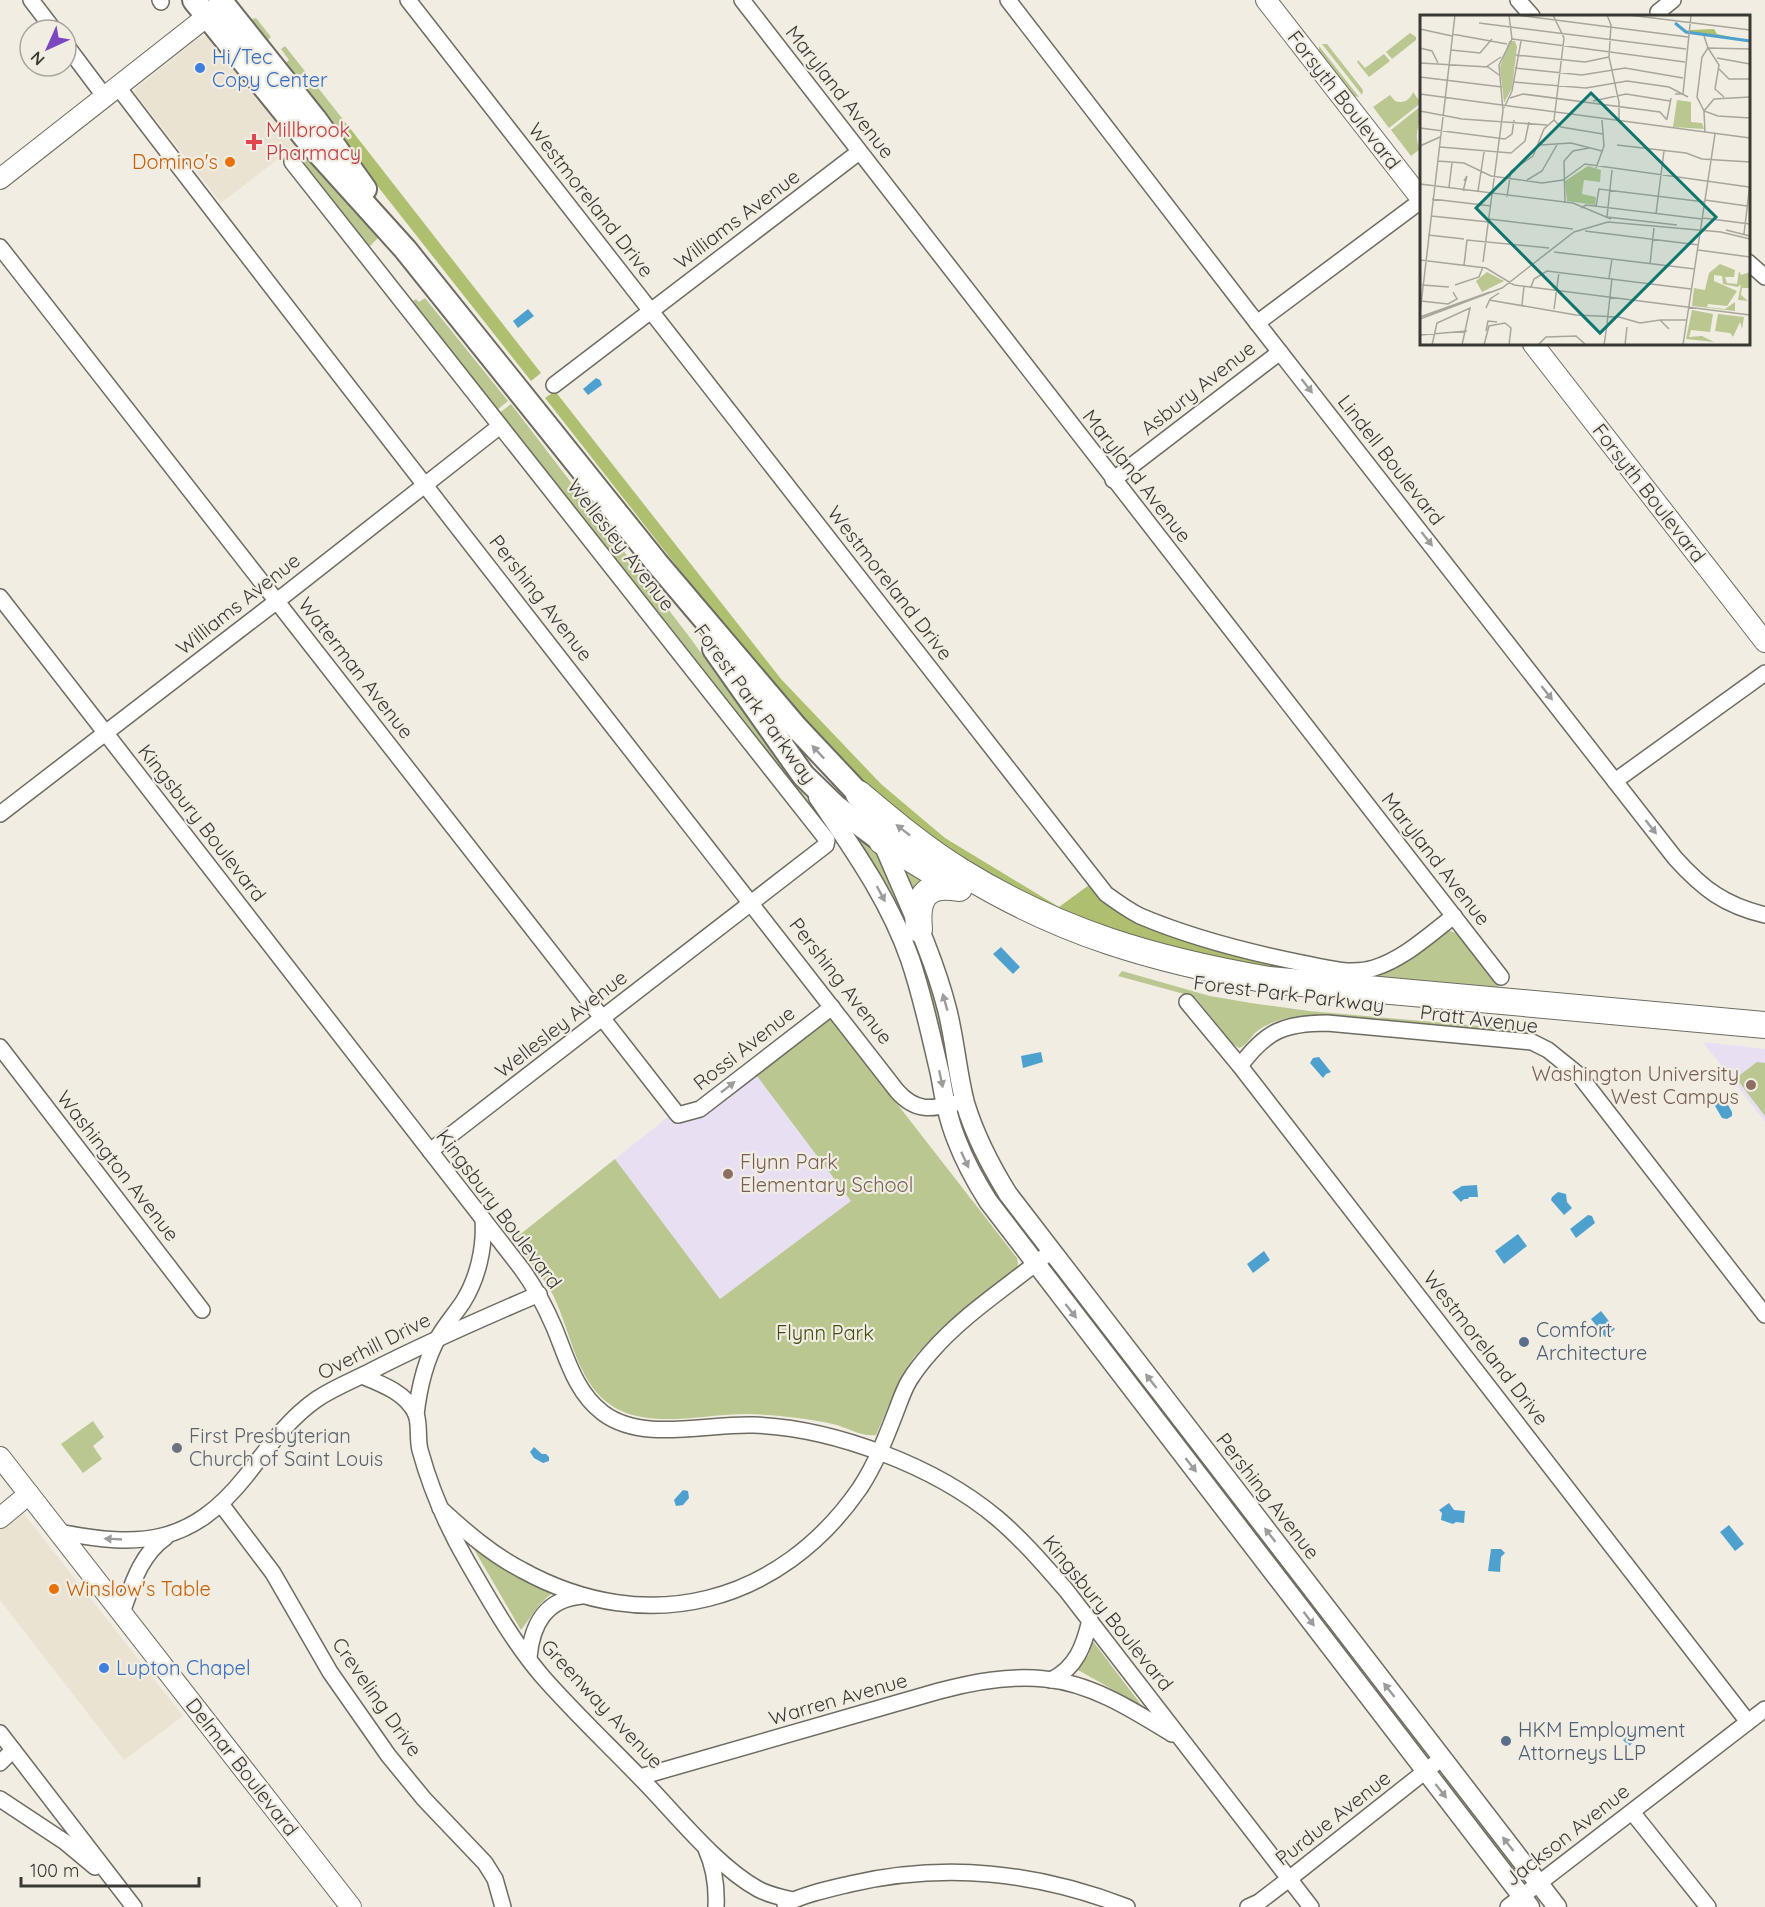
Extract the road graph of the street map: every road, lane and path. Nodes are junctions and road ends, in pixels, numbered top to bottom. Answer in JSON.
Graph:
{"nodes":[{"id":1,"x":32,"y":0,"type":"edge"},
{"id":2,"x":408,"y":0,"type":"edge"},
{"id":3,"x":742,"y":0,"type":"edge"},
{"id":4,"x":1008,"y":0,"type":"edge"},
{"id":5,"x":1266,"y":0,"type":"edge"},
{"id":6,"x":1518,"y":0,"type":"edge"},
{"id":7,"x":1673,"y":0,"type":"edge"},
{"id":8,"x":214,"y":4,"type":"edge"},
{"id":9,"x":1529,"y":10,"type":"edge"},
{"id":10,"x":1658,"y":12,"type":"dead end"},
{"id":11,"x":45,"y":18,"type":"edge"},
{"id":12,"x":78,"y":57,"type":"edge"},
{"id":13,"x":112,"y":92,"type":"junction"},
{"id":14,"x":859,"y":152,"type":"junction"},
{"id":15,"x":292,"y":162,"type":"dead end"},
{"id":16,"x":0,"y":179,"type":"edge"},
{"id":17,"x":1420,"y":197,"type":"edge"},
{"id":18,"x":1420,"y":201,"type":"edge"},
{"id":19,"x":0,"y":247,"type":"edge"},
{"id":20,"x":1750,"y":263,"type":"edge"},
{"id":21,"x":1765,"y":277,"type":"edge"},
{"id":22,"x":651,"y":311,"type":"junction"},
{"id":23,"x":1257,"y":323,"type":"junction"},
{"id":24,"x":1534,"y":345,"type":"edge"},
{"id":25,"x":1280,"y":352,"type":"junction"},
{"id":26,"x":554,"y":385,"type":"dead end"},
{"id":27,"x":500,"y":426,"type":"junction"},
{"id":28,"x":1113,"y":480,"type":"junction"},
{"id":29,"x":425,"y":486,"type":"junction"},
{"id":30,"x":657,"y":562,"type":"junction"},
{"id":31,"x":0,"y":597,"type":"edge"},
{"id":32,"x":277,"y":601,"type":"junction"},
{"id":33,"x":1765,"y":642,"type":"edge"},
{"id":34,"x":1765,"y":673,"type":"edge"},
{"id":35,"x":105,"y":732,"type":"junction"},
{"id":36,"x":803,"y":775,"type":"junction"},
{"id":37,"x":1615,"y":781,"type":"junction"},
{"id":38,"x":859,"y":794,"type":"junction"},
{"id":39,"x":0,"y":814,"type":"edge"},
{"id":40,"x":882,"y":841,"type":"junction"},
{"id":41,"x":959,"y":888,"type":"junction"},
{"id":42,"x":752,"y":902,"type":"junction"},
{"id":43,"x":1765,"y":915,"type":"edge"},
{"id":44,"x":1455,"y":916,"type":"junction"},
{"id":45,"x":919,"y":929,"type":"junction"},
{"id":46,"x":1501,"y":977,"type":"dead end"},
{"id":47,"x":1187,"y":1002,"type":"dead end"},
{"id":48,"x":832,"y":1007,"type":"junction"},
{"id":49,"x":603,"y":1017,"type":"junction"},
{"id":50,"x":1765,"y":1025,"type":"edge"},
{"id":51,"x":1765,"y":1040,"type":"edge"},
{"id":52,"x":0,"y":1047,"type":"edge"},
{"id":53,"x":1240,"y":1066,"type":"junction"},
{"id":54,"x":965,"y":1101,"type":"junction"},
{"id":55,"x":946,"y":1105,"type":"junction"},
{"id":56,"x":678,"y":1115,"type":"joint"},
{"id":57,"x":430,"y":1151,"type":"junction"},
{"id":58,"x":483,"y":1219,"type":"junction"},
{"id":59,"x":1052,"y":1251,"type":"junction"},
{"id":60,"x":1036,"y":1264,"type":"junction"},
{"id":61,"x":539,"y":1294,"type":"junction"},
{"id":62,"x":202,"y":1310,"type":"dead end"},
{"id":63,"x":1765,"y":1315,"type":"edge"},
{"id":64,"x":439,"y":1336,"type":"junction"},
{"id":65,"x":362,"y":1376,"type":"junction"},
{"id":66,"x":416,"y":1415,"type":"junction"},
{"id":67,"x":879,"y":1453,"type":"junction"},
{"id":68,"x":4,"y":1470,"type":"edge"},
{"id":69,"x":29,"y":1494,"type":"junction"},
{"id":70,"x":221,"y":1504,"type":"junction"},
{"id":71,"x":440,"y":1508,"type":"junction"},
{"id":72,"x":0,"y":1518,"type":"edge"},
{"id":73,"x":59,"y":1532,"type":"junction"},
{"id":74,"x":168,"y":1535,"type":"junction"},
{"id":75,"x":582,"y":1596,"type":"junction"},
{"id":76,"x":122,"y":1613,"type":"junction"},
{"id":77,"x":1090,"y":1620,"type":"junction"},
{"id":78,"x":528,"y":1657,"type":"junction"},
{"id":79,"x":1051,"y":1680,"type":"junction"},
{"id":80,"x":1765,"y":1709,"type":"edge"},
{"id":81,"x":1749,"y":1722,"type":"junction"},
{"id":82,"x":0,"y":1733,"type":"edge"},
{"id":83,"x":1182,"y":1741,"type":"junction"},
{"id":84,"x":13,"y":1750,"type":"junction"},
{"id":85,"x":1442,"y":1758,"type":"junction"},
{"id":86,"x":0,"y":1763,"type":"edge"},
{"id":87,"x":1426,"y":1771,"type":"junction"},
{"id":88,"x":640,"y":1778,"type":"junction"},
{"id":89,"x":0,"y":1799,"type":"edge"},
{"id":90,"x":1632,"y":1812,"type":"junction"},
{"id":91,"x":704,"y":1843,"type":"junction"},
{"id":92,"x":1289,"y":1879,"type":"junction"},
{"id":93,"x":1539,"y":1883,"type":"junction"},
{"id":94,"x":1520,"y":1903,"type":"edge"},
{"id":95,"x":785,"y":1904,"type":"edge"},
{"id":96,"x":133,"y":1906,"type":"edge"},
{"id":97,"x":351,"y":1907,"type":"edge"},
{"id":98,"x":503,"y":1907,"type":"edge"},
{"id":99,"x":716,"y":1907,"type":"edge"},
{"id":100,"x":1127,"y":1907,"type":"edge"},
{"id":101,"x":1248,"y":1907,"type":"edge"},
{"id":102,"x":1311,"y":1907,"type":"edge"},
{"id":103,"x":1557,"y":1907,"type":"edge"},
{"id":104,"x":1708,"y":1907,"type":"edge"}],
"edges":[{"from":1,"to":11,"type":"street"},
{"from":2,"to":22,"type":"street","name":"Westmoreland Drive"},
{"from":3,"to":14,"type":"street","name":"Maryland Avenue"},
{"from":4,"to":23,"type":"street","name":"Lindell Boulevard"},
{"from":5,"to":17,"type":"main road","name":"Forsyth Boulevard"},
{"from":6,"to":9,"type":"street"},
{"from":7,"to":10,"type":"street"},
{"from":8,"to":13,"type":"main road"},
{"from":8,"to":30,"type":"main road","name":"Forest Park Parkway"},
{"from":12,"to":13,"type":"street","name":"Pershing Avenue"},
{"from":13,"to":16,"type":"main road"},
{"from":13,"to":29,"type":"street","name":"Pershing Avenue"},
{"from":14,"to":22,"type":"street","name":"Williams Avenue"},
{"from":14,"to":28,"type":"street","name":"Maryland Avenue"},
{"from":15,"to":27,"type":"street","name":"Wellesley Avenue"},
{"from":18,"to":23,"type":"street","name":"Asbury Avenue"},
{"from":19,"to":32,"type":"street","name":"Waterman Avenue"},
{"from":20,"to":21,"type":"street"},
{"from":22,"to":26,"type":"street","name":"Williams Avenue"},
{"from":22,"to":44,"type":"street","name":"Westmoreland Drive"},
{"from":23,"to":25,"type":"street","name":"Lindell Boulevard"},
{"from":24,"to":33,"type":"main road","name":"Forsyth Boulevard"},
{"from":25,"to":28,"type":"street","name":"Asbury Avenue"},
{"from":25,"to":37,"type":"street","name":"Lindell Boulevard","one_way":true},
{"from":27,"to":29,"type":"street","name":"Williams Avenue"},
{"from":27,"to":42,"type":"street","name":"Wellesley Avenue"},
{"from":28,"to":44,"type":"street","name":"Maryland Avenue"},
{"from":29,"to":32,"type":"street","name":"Williams Avenue"},
{"from":29,"to":42,"type":"street","name":"Pershing Avenue"},
{"from":30,"to":36,"type":"main road","name":"Forest Park Parkway"},
{"from":38,"to":30,"type":"main road","name":"Forest Park Parkway","one_way":true},
{"from":31,"to":35,"type":"street","name":"Kingsbury Boulevard"},
{"from":32,"to":35,"type":"street","name":"Williams Avenue"},
{"from":32,"to":49,"type":"street","name":"Waterman Avenue"},
{"from":34,"to":37,"type":"street"},
{"from":35,"to":39,"type":"street","name":"Williams Avenue"},
{"from":35,"to":57,"type":"street","name":"Kingsbury Boulevard"},
{"from":36,"to":40,"type":"main road","name":"Forest Park Parkway"},
{"from":36,"to":55,"type":"street","one_way":true},
{"from":37,"to":43,"type":"street","name":"Lindell Boulevard","one_way":true},
{"from":38,"to":40,"type":"street","name":"Pershing Avenue"},
{"from":50,"to":38,"type":"highway","name":"Forest Park Parkway","one_way":true},
{"from":40,"to":41,"type":"highway","name":"Forest Park Parkway"},
{"from":40,"to":45,"type":"street","name":"Pershing Avenue"},
{"from":41,"to":45,"type":"highway"},
{"from":41,"to":51,"type":"highway","name":"Forest Park Parkway"},
{"from":42,"to":48,"type":"street","name":"Pershing Avenue"},
{"from":42,"to":49,"type":"street","name":"Wellesley Avenue"},
{"from":44,"to":46,"type":"street","name":"Maryland Avenue"},
{"from":54,"to":45,"type":"street","name":"Pershing Avenue","one_way":true},
{"from":47,"to":53,"type":"street","name":"Westmoreland Drive"},
{"from":48,"to":55,"type":"street","name":"Pershing Avenue"},
{"from":56,"to":48,"type":"street","name":"Rossi Avenue","one_way":true},
{"from":49,"to":56,"type":"street","name":"Waterman Avenue"},
{"from":49,"to":57,"type":"street","name":"Wellesley Avenue"},
{"from":52,"to":62,"type":"street","name":"Washington Avenue"},
{"from":53,"to":63,"type":"street","name":"Pratt Avenue"},
{"from":53,"to":81,"type":"street","name":"Westmoreland Drive"},
{"from":54,"to":55,"type":"street","name":"Pershing Avenue"},
{"from":54,"to":59,"type":"street","name":"Pershing Avenue"},
{"from":55,"to":60,"type":"street","one_way":true},
{"from":57,"to":58,"type":"street","name":"Kingsbury Boulevard"},
{"from":58,"to":61,"type":"street","name":"Kingsbury Boulevard"},
{"from":58,"to":64,"type":"street","name":"Greenway Avenue"},
{"from":59,"to":60,"type":"street"},
{"from":85,"to":59,"type":"street","name":"Pershing Avenue","one_way":true},
{"from":60,"to":67,"type":"street"},
{"from":60,"to":87,"type":"street","one_way":true},
{"from":61,"to":64,"type":"street","name":"Overhill Drive"},
{"from":61,"to":67,"type":"street","name":"Kingsbury Boulevard"},
{"from":64,"to":65,"type":"street","name":"Overhill Drive"},
{"from":64,"to":66,"type":"street","name":"Greenway Avenue"},
{"from":65,"to":66,"type":"street"},
{"from":65,"to":70,"type":"street","name":"Overhill Drive"},
{"from":66,"to":71,"type":"street","name":"Greenway Avenue"},
{"from":67,"to":75,"type":"street"},
{"from":67,"to":77,"type":"street","name":"Kingsbury Boulevard"},
{"from":68,"to":69,"type":"main road","name":"Delmar Boulevard"},
{"from":69,"to":72,"type":"main road"},
{"from":69,"to":73,"type":"main road","name":"Delmar Boulevard"},
{"from":70,"to":74,"type":"street","name":"Overhill Drive"},
{"from":70,"to":98,"type":"street","name":"Creveling Drive"},
{"from":71,"to":75,"type":"street"},
{"from":71,"to":78,"type":"street","name":"Greenway Avenue"},
{"from":74,"to":73,"type":"street","name":"Overhill Drive","one_way":true},
{"from":73,"to":76,"type":"main road","name":"Delmar Boulevard"},
{"from":74,"to":76,"type":"street","name":"Overhill Drive"},
{"from":75,"to":78,"type":"street"},
{"from":76,"to":97,"type":"main road","name":"Delmar Boulevard"},
{"from":77,"to":79,"type":"street"},
{"from":77,"to":83,"type":"street","name":"Kingsbury Boulevard"},
{"from":78,"to":88,"type":"street","name":"Greenway Avenue"},
{"from":79,"to":83,"type":"street","name":"Warren Avenue"},
{"from":79,"to":88,"type":"street","name":"Warren Avenue"},
{"from":80,"to":81,"type":"street","name":"Jackson Avenue"},
{"from":81,"to":90,"type":"street","name":"Jackson Avenue"},
{"from":82,"to":84,"type":"street"},
{"from":83,"to":92,"type":"street","name":"Kingsbury Boulevard"},
{"from":84,"to":86,"type":"street"},
{"from":84,"to":96,"type":"street"},
{"from":85,"to":87,"type":"street","name":"Purdue Avenue"},
{"from":93,"to":85,"type":"street","name":"Pershing Avenue","one_way":true},
{"from":87,"to":92,"type":"street","name":"Purdue Avenue"},
{"from":87,"to":94,"type":"street","one_way":true},
{"from":88,"to":91,"type":"street","name":"Greenway Avenue"},
{"from":89,"to":96,"type":"street"},
{"from":90,"to":93,"type":"street","name":"Jackson Avenue"},
{"from":90,"to":104,"type":"street"},
{"from":91,"to":95,"type":"street","name":"Greenway Avenue"},
{"from":91,"to":99,"type":"street","name":"Greenway Avenue"},
{"from":92,"to":101,"type":"street","name":"Purdue Avenue"},
{"from":92,"to":102,"type":"street","name":"Kingsbury Boulevard"},
{"from":93,"to":94,"type":"street","name":"Jackson Avenue"},
{"from":93,"to":103,"type":"street","name":"Pershing Avenue"},
{"from":95,"to":100,"type":"street"}]}
